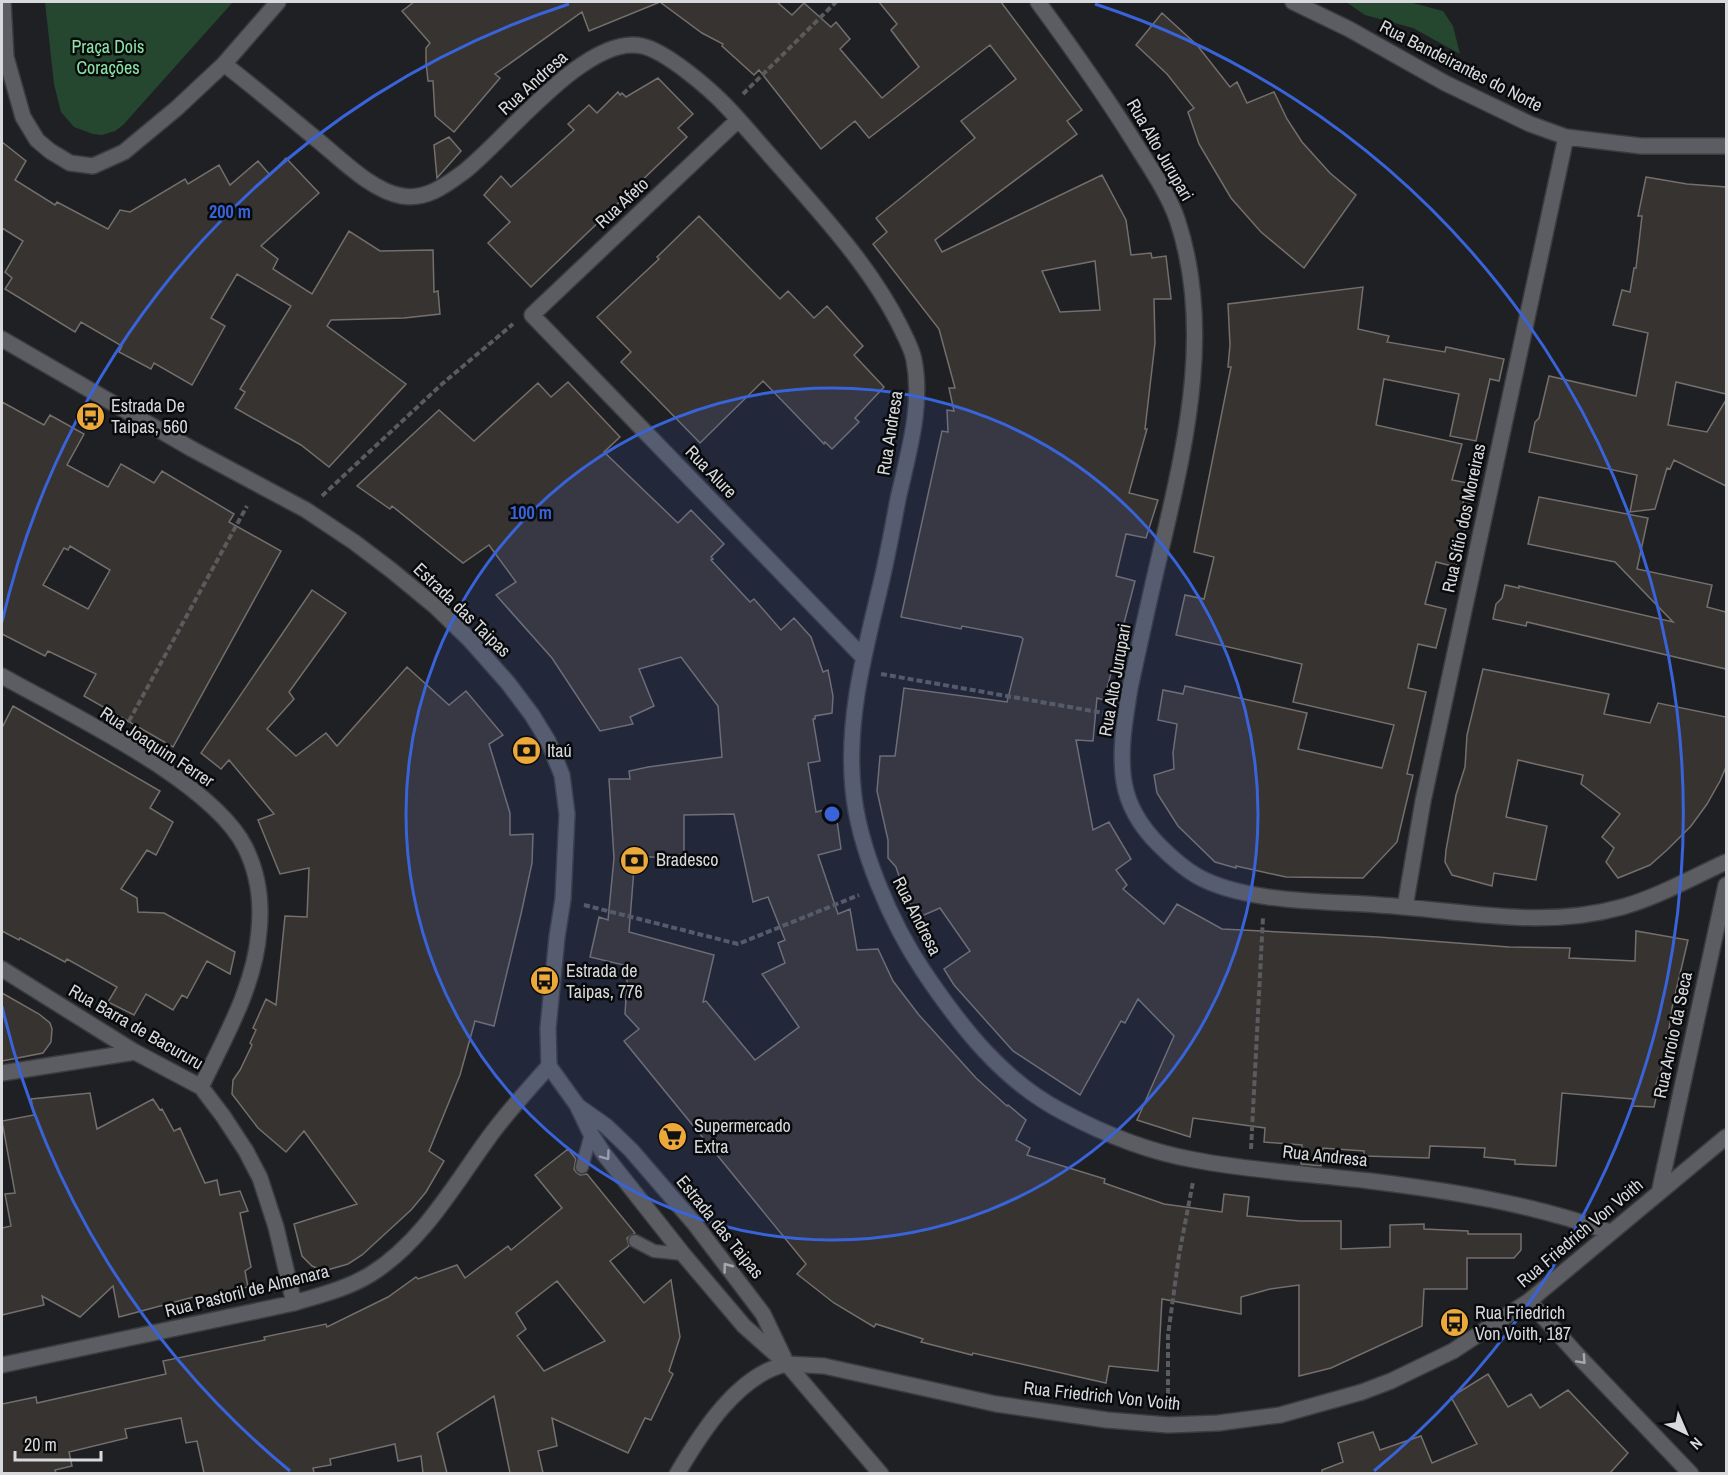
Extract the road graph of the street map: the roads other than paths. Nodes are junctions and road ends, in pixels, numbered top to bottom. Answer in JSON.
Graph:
{"nodes":[{"id":1,"x":3,"y":2,"type":"edge"},
{"id":2,"x":278,"y":2,"type":"edge"},
{"id":3,"x":1038,"y":2,"type":"edge"},
{"id":4,"x":1293,"y":2,"type":"edge"},
{"id":5,"x":224,"y":64,"type":"junction"},
{"id":6,"x":734,"y":115,"type":"junction"},
{"id":7,"x":1566,"y":137,"type":"junction"},
{"id":8,"x":1726,"y":146,"type":"edge"},
{"id":9,"x":532,"y":315,"type":"joint"},
{"id":10,"x":2,"y":339,"type":"edge"},
{"id":11,"x":862,"y":664,"type":"junction"},
{"id":12,"x":2,"y":676,"type":"edge"},
{"id":13,"x":1726,"y":862,"type":"edge"},
{"id":14,"x":1726,"y":885,"type":"edge"},
{"id":15,"x":1405,"y":907,"type":"junction"},
{"id":16,"x":2,"y":969,"type":"edge"},
{"id":17,"x":135,"y":1052,"type":"junction"},
{"id":18,"x":549,"y":1066,"type":"junction"},
{"id":19,"x":2,"y":1073,"type":"edge"},
{"id":20,"x":201,"y":1088,"type":"junction"},
{"id":21,"x":577,"y":1105,"type":"junction"},
{"id":22,"x":591,"y":1134,"type":"junction"},
{"id":23,"x":1726,"y":1137,"type":"edge"},
{"id":24,"x":582,"y":1167,"type":"dead end"},
{"id":25,"x":1659,"y":1193,"type":"junction"},
{"id":26,"x":1610,"y":1232,"type":"junction"},
{"id":27,"x":635,"y":1241,"type":"dead end"},
{"id":28,"x":683,"y":1254,"type":"junction"},
{"id":29,"x":1529,"y":1301,"type":"junction"},
{"id":30,"x":294,"y":1303,"type":"junction"},
{"id":31,"x":787,"y":1364,"type":"junction"},
{"id":32,"x":2,"y":1365,"type":"edge"},
{"id":33,"x":677,"y":1473,"type":"edge"},
{"id":34,"x":881,"y":1473,"type":"edge"},
{"id":35,"x":1691,"y":1473,"type":"edge"}],
"edges":[{"from":1,"to":5,"type":"street"},
{"from":2,"to":5,"type":"street"},
{"from":3,"to":15,"type":"street","name":"Rua Alto Jurupari"},
{"from":4,"to":7,"type":"street","name":"Rua Bandeirantes do Norte"},
{"from":5,"to":6,"type":"street","name":"Rua Andresa"},
{"from":6,"to":9,"type":"street","name":"Rua Afeto"},
{"from":6,"to":11,"type":"street","name":"Rua Andresa"},
{"from":7,"to":8,"type":"street","name":"Rua Bandeirantes do Norte"},
{"from":7,"to":15,"type":"street","name":"Rua Sítio dos Moreiras"},
{"from":9,"to":11,"type":"street","name":"Rua Alure"},
{"from":10,"to":18,"type":"street","name":"Estrada das Taipas"},
{"from":11,"to":26,"type":"street","name":"Rua Andresa"},
{"from":12,"to":20,"type":"street","name":"Rua Joaquim Ferrer"},
{"from":13,"to":15,"type":"street","name":"Rua Alto Jurupari"},
{"from":14,"to":25,"type":"street","name":"Rua Arroio da Seca"},
{"from":16,"to":17,"type":"street","name":"Rua Barra de Bacururu"},
{"from":17,"to":19,"type":"street"},
{"from":17,"to":20,"type":"street","name":"Rua Barra de Bacururu"},
{"from":18,"to":21,"type":"street","name":"Estrada das Taipas"},
{"from":18,"to":30,"type":"street","name":"Rua Pastoril de Almenara"},
{"from":20,"to":30,"type":"street","name":"Rua Barra de Bacururu"},
{"from":21,"to":22,"type":"street","name":"Estrada das Taipas"},
{"from":31,"to":21,"type":"street","name":"Estrada das Taipas","one_way":true},
{"from":22,"to":24,"type":"lane"},
{"from":22,"to":28,"type":"street","name":"Estrada das Taipas","one_way":true},
{"from":23,"to":25,"type":"street","name":"Rua Friedrich Von Voith"},
{"from":25,"to":26,"type":"street","name":"Rua Friedrich Von Voith"},
{"from":26,"to":29,"type":"street","name":"Rua Friedrich Von Voith"},
{"from":27,"to":28,"type":"lane"},
{"from":28,"to":31,"type":"street","name":"Estrada das Taipas"},
{"from":29,"to":31,"type":"street","name":"Rua Friedrich Von Voith"},
{"from":29,"to":35,"type":"street","one_way":true},
{"from":30,"to":32,"type":"street","name":"Rua Pastoril de Almenara"},
{"from":31,"to":33,"type":"street"},
{"from":31,"to":34,"type":"street","name":"Estrada das Taipas"}]}
